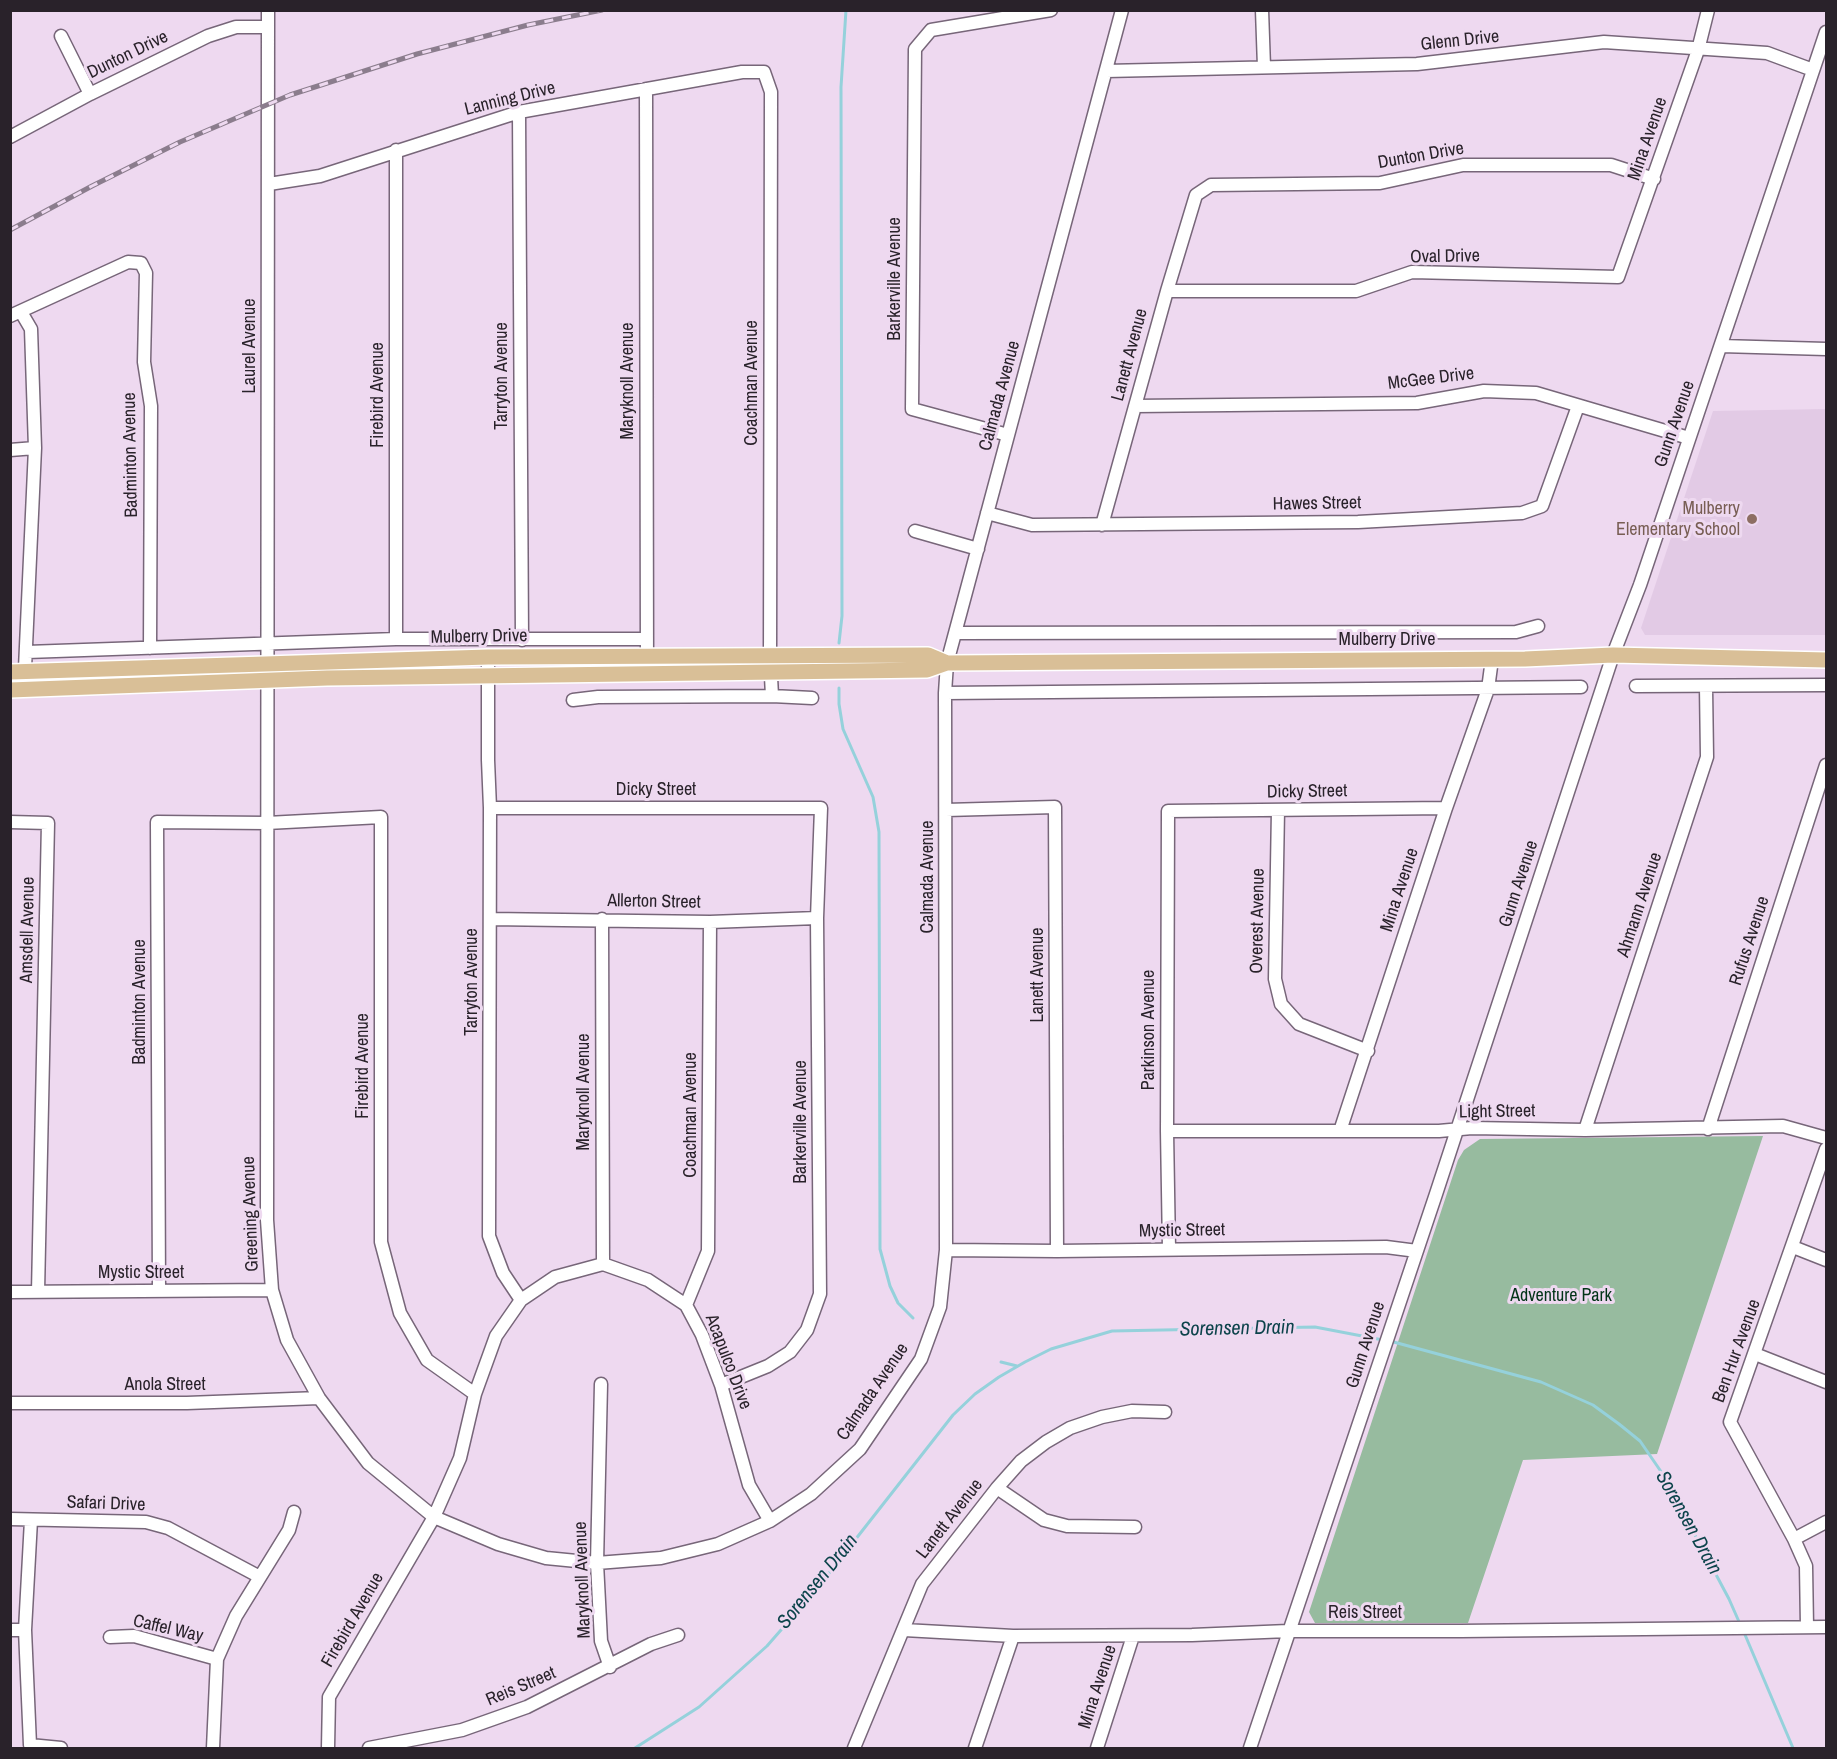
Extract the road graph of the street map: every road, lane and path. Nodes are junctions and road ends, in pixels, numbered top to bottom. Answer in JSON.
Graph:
{"nodes":[{"id":1,"x":268,"y":10,"type":"edge"},
{"id":2,"x":1051,"y":10,"type":"edge"},
{"id":3,"x":1122,"y":10,"type":"edge"},
{"id":4,"x":1262,"y":10,"type":"edge"},
{"id":5,"x":1708,"y":10,"type":"edge"},
{"id":6,"x":268,"y":27,"type":"junction"},
{"id":7,"x":1827,"y":32,"type":"edge"},
{"id":8,"x":61,"y":36,"type":"dead end"},
{"id":9,"x":1698,"y":50,"type":"junction"},
{"id":10,"x":1264,"y":67,"type":"junction"},
{"id":11,"x":1813,"y":70,"type":"junction"},
{"id":12,"x":1106,"y":71,"type":"junction"},
{"id":13,"x":764,"y":72,"type":"joint"},
{"id":14,"x":646,"y":89,"type":"junction"},
{"id":15,"x":90,"y":94,"type":"junction"},
{"id":16,"x":519,"y":112,"type":"junction"},
{"id":17,"x":10,"y":137,"type":"edge"},
{"id":18,"x":396,"y":150,"type":"junction"},
{"id":19,"x":1654,"y":179,"type":"junction"},
{"id":20,"x":269,"y":184,"type":"junction"},
{"id":21,"x":1196,"y":195,"type":"joint"},
{"id":22,"x":1618,"y":277,"type":"joint"},
{"id":23,"x":1167,"y":291,"type":"junction"},
{"id":24,"x":16,"y":314,"type":"edge"},
{"id":25,"x":1721,"y":346,"type":"junction"},
{"id":26,"x":1827,"y":349,"type":"edge"},
{"id":27,"x":1135,"y":406,"type":"junction"},
{"id":28,"x":1578,"y":406,"type":"junction"},
{"id":29,"x":1008,"y":435,"type":"junction"},
{"id":30,"x":1689,"y":438,"type":"junction"},
{"id":31,"x":35,"y":448,"type":"junction"},
{"id":32,"x":10,"y":450,"type":"edge"},
{"id":33,"x":987,"y":513,"type":"junction"},
{"id":34,"x":1102,"y":525,"type":"junction"},
{"id":35,"x":915,"y":531,"type":"dead end"},
{"id":36,"x":978,"y":549,"type":"junction"},
{"id":37,"x":1538,"y":626,"type":"dead end"},
{"id":38,"x":956,"y":633,"type":"junction"},
{"id":39,"x":396,"y":639,"type":"junction"},
{"id":40,"x":647,"y":639,"type":"junction"},
{"id":41,"x":522,"y":640,"type":"junction"},
{"id":42,"x":267,"y":644,"type":"junction"},
{"id":43,"x":150,"y":648,"type":"junction"},
{"id":44,"x":27,"y":652,"type":"junction"},
{"id":45,"x":1613,"y":655,"type":"junction"},
{"id":46,"x":647,"y":656,"type":"junction"},
{"id":47,"x":488,"y":657,"type":"junction"},
{"id":48,"x":1492,"y":659,"type":"junction"},
{"id":49,"x":1827,"y":660,"type":"edge"},
{"id":50,"x":267,"y":663,"type":"junction"},
{"id":51,"x":947,"y":663,"type":"junction"},
{"id":52,"x":770,"y":664,"type":"junction"},
{"id":53,"x":18,"y":671,"type":"edge"},
{"id":54,"x":647,"y":673,"type":"junction"},
{"id":55,"x":487,"y":676,"type":"junction"},
{"id":56,"x":267,"y":681,"type":"junction"},
{"id":57,"x":1827,"y":685,"type":"edge"},
{"id":58,"x":1636,"y":686,"type":"dead end"},
{"id":59,"x":1581,"y":687,"type":"dead end"},
{"id":60,"x":1706,"y":687,"type":"junction"},
{"id":61,"x":1488,"y":689,"type":"junction"},
{"id":62,"x":17,"y":690,"type":"edge"},
{"id":63,"x":945,"y":693,"type":"junction"},
{"id":64,"x":772,"y":696,"type":"junction"},
{"id":65,"x":812,"y":698,"type":"dead end"},
{"id":66,"x":573,"y":700,"type":"dead end"},
{"id":67,"x":1827,"y":765,"type":"edge"},
{"id":68,"x":490,"y":808,"type":"junction"},
{"id":69,"x":821,"y":808,"type":"joint"},
{"id":70,"x":1446,"y":808,"type":"junction"},
{"id":71,"x":946,"y":810,"type":"junction"},
{"id":72,"x":1278,"y":810,"type":"junction"},
{"id":73,"x":1168,"y":811,"type":"joint"},
{"id":74,"x":10,"y":822,"type":"edge"},
{"id":75,"x":267,"y":823,"type":"junction"},
{"id":76,"x":818,"y":918,"type":"junction"},
{"id":77,"x":490,"y":919,"type":"junction"},
{"id":78,"x":602,"y":919,"type":"junction"},
{"id":79,"x":710,"y":922,"type":"junction"},
{"id":80,"x":1368,"y":1051,"type":"junction"},
{"id":81,"x":1708,"y":1129,"type":"junction"},
{"id":82,"x":1457,"y":1130,"type":"junction"},
{"id":83,"x":1586,"y":1130,"type":"junction"},
{"id":84,"x":1167,"y":1131,"type":"junction"},
{"id":85,"x":1340,"y":1131,"type":"junction"},
{"id":86,"x":1827,"y":1138,"type":"edge"},
{"id":87,"x":1827,"y":1149,"type":"edge"},
{"id":88,"x":1793,"y":1247,"type":"junction"},
{"id":89,"x":1168,"y":1249,"type":"junction"},
{"id":90,"x":946,"y":1250,"type":"junction"},
{"id":91,"x":1057,"y":1251,"type":"junction"},
{"id":92,"x":1417,"y":1251,"type":"junction"},
{"id":93,"x":1827,"y":1260,"type":"edge"},
{"id":94,"x":603,"y":1264,"type":"junction"},
{"id":95,"x":272,"y":1290,"type":"junction"},
{"id":96,"x":159,"y":1291,"type":"junction"},
{"id":97,"x":10,"y":1292,"type":"edge"},
{"id":98,"x":38,"y":1292,"type":"junction"},
{"id":99,"x":521,"y":1300,"type":"junction"},
{"id":100,"x":686,"y":1305,"type":"junction"},
{"id":101,"x":1755,"y":1354,"type":"junction"},
{"id":102,"x":1827,"y":1382,"type":"edge"},
{"id":103,"x":601,"y":1384,"type":"dead end"},
{"id":104,"x":722,"y":1385,"type":"junction"},
{"id":105,"x":475,"y":1394,"type":"junction"},
{"id":106,"x":319,"y":1398,"type":"junction"},
{"id":107,"x":10,"y":1403,"type":"edge"},
{"id":108,"x":1165,"y":1412,"type":"dead end"},
{"id":109,"x":997,"y":1488,"type":"junction"},
{"id":110,"x":294,"y":1512,"type":"dead end"},
{"id":111,"x":434,"y":1517,"type":"junction"},
{"id":112,"x":10,"y":1519,"type":"edge"},
{"id":113,"x":31,"y":1520,"type":"junction"},
{"id":114,"x":770,"y":1521,"type":"junction"},
{"id":115,"x":1827,"y":1522,"type":"edge"},
{"id":116,"x":1135,"y":1527,"type":"dead end"},
{"id":117,"x":1794,"y":1539,"type":"junction"},
{"id":118,"x":597,"y":1563,"type":"junction"},
{"id":119,"x":260,"y":1577,"type":"junction"},
{"id":120,"x":1807,"y":1627,"type":"junction"},
{"id":121,"x":1827,"y":1627,"type":"edge"},
{"id":122,"x":10,"y":1630,"type":"edge"},
{"id":123,"x":25,"y":1630,"type":"junction"},
{"id":124,"x":904,"y":1630,"type":"junction"},
{"id":125,"x":1288,"y":1631,"type":"junction"},
{"id":126,"x":678,"y":1635,"type":"dead end"},
{"id":127,"x":1013,"y":1636,"type":"junction"},
{"id":128,"x":1133,"y":1636,"type":"junction"},
{"id":129,"x":110,"y":1637,"type":"dead end"},
{"id":130,"x":217,"y":1659,"type":"junction"},
{"id":131,"x":610,"y":1666,"type":"junction"},
{"id":132,"x":61,"y":1749,"type":"edge"},
{"id":133,"x":213,"y":1749,"type":"edge"},
{"id":134,"x":328,"y":1749,"type":"edge"},
{"id":135,"x":369,"y":1749,"type":"edge"},
{"id":136,"x":854,"y":1749,"type":"edge"},
{"id":137,"x":975,"y":1749,"type":"edge"},
{"id":138,"x":1096,"y":1749,"type":"edge"},
{"id":139,"x":1250,"y":1749,"type":"edge"}],
"edges":[{"from":1,"to":6,"type":"street","name":"Laurel Avenue"},
{"from":2,"to":29,"type":"street","name":"Barkerville Avenue"},
{"from":3,"to":12,"type":"street","name":"Calmada Avenue"},
{"from":4,"to":10,"type":"street"},
{"from":5,"to":9,"type":"street","name":"Mina Avenue"},
{"from":6,"to":15,"type":"street","name":"Dunton Drive"},
{"from":6,"to":20,"type":"street","name":"Laurel Avenue"},
{"from":7,"to":11,"type":"street","name":"Gunn Avenue"},
{"from":8,"to":15,"type":"street"},
{"from":9,"to":10,"type":"street","name":"Glenn Drive"},
{"from":9,"to":11,"type":"street","name":"Glenn Drive"},
{"from":9,"to":19,"type":"street","name":"Mina Avenue"},
{"from":10,"to":12,"type":"street","name":"Glenn Drive"},
{"from":11,"to":25,"type":"street","name":"Gunn Avenue"},
{"from":12,"to":29,"type":"street","name":"Calmada Avenue"},
{"from":13,"to":14,"type":"street","name":"Lanning Drive"},
{"from":13,"to":52,"type":"street","name":"Coachman Avenue"},
{"from":14,"to":16,"type":"street","name":"Lanning Drive"},
{"from":14,"to":40,"type":"street","name":"Maryknoll Avenue"},
{"from":15,"to":17,"type":"street","name":"Dunton Drive"},
{"from":16,"to":18,"type":"street","name":"Lanning Drive"},
{"from":16,"to":41,"type":"street","name":"Tarryton Avenue"},
{"from":18,"to":20,"type":"street","name":"Lanning Drive"},
{"from":18,"to":39,"type":"street","name":"Firebird Avenue"},
{"from":19,"to":21,"type":"street","name":"Dunton Drive"},
{"from":19,"to":22,"type":"street","name":"Mina Avenue"},
{"from":20,"to":42,"type":"street","name":"Laurel Avenue"},
{"from":21,"to":23,"type":"street","name":"Lanett Avenue"},
{"from":22,"to":23,"type":"street","name":"Oval Drive"},
{"from":23,"to":27,"type":"street","name":"Lanett Avenue"},
{"from":24,"to":31,"type":"street"},
{"from":24,"to":43,"type":"street","name":"Badminton Avenue"},
{"from":25,"to":26,"type":"street"},
{"from":25,"to":30,"type":"street","name":"Gunn Avenue"},
{"from":27,"to":28,"type":"street","name":"McGee Drive"},
{"from":27,"to":34,"type":"street","name":"Lanett Avenue"},
{"from":28,"to":30,"type":"street","name":"McGee Drive"},
{"from":28,"to":34,"type":"street","name":"Hawes Street"},
{"from":29,"to":33,"type":"street","name":"Calmada Avenue"},
{"from":30,"to":45,"type":"street","name":"Gunn Avenue"},
{"from":31,"to":32,"type":"street"},
{"from":31,"to":44,"type":"street"},
{"from":33,"to":34,"type":"street","name":"Hawes Street"},
{"from":33,"to":36,"type":"street","name":"Calmada Avenue"},
{"from":35,"to":36,"type":"street"},
{"from":36,"to":38,"type":"street","name":"Calmada Avenue"},
{"from":37,"to":38,"type":"street"},
{"from":38,"to":51,"type":"street","name":"Calmada Avenue"},
{"from":39,"to":41,"type":"street"},
{"from":39,"to":42,"type":"street"},
{"from":40,"to":41,"type":"street"},
{"from":40,"to":46,"type":"street","name":"Maryknoll Avenue"},
{"from":42,"to":43,"type":"street"},
{"from":42,"to":50,"type":"street","name":"Laurel Avenue"},
{"from":43,"to":44,"type":"street"},
{"from":44,"to":53,"type":"street"},
{"from":45,"to":48,"type":"main road","name":"Mulberry Drive"},
{"from":45,"to":49,"type":"main road","name":"Mulberry Drive"},
{"from":45,"to":82,"type":"street","name":"Gunn Avenue"},
{"from":46,"to":47,"type":"main road","name":"Mulberry Drive"},
{"from":46,"to":52,"type":"main road","name":"Mulberry Drive"},
{"from":46,"to":54,"type":"street","name":"Maryknoll Avenue"},
{"from":47,"to":50,"type":"main road","name":"Mulberry Drive"},
{"from":47,"to":55,"type":"street","name":"Tarryton Avenue"},
{"from":48,"to":51,"type":"main road","name":"Mulberry Drive"},
{"from":48,"to":61,"type":"street","name":"Mina Avenue"},
{"from":50,"to":53,"type":"main road","name":"Mulberry Drive"},
{"from":50,"to":56,"type":"street","name":"Laurel Avenue"},
{"from":51,"to":52,"type":"main road","name":"Mulberry Drive"},
{"from":51,"to":63,"type":"street","name":"Calmada Avenue"},
{"from":52,"to":54,"type":"main road","name":"Mulberry Drive"},
{"from":52,"to":64,"type":"street","name":"Coachman Avenue"},
{"from":53,"to":62,"type":"street"},
{"from":54,"to":55,"type":"main road","name":"Mulberry Drive"},
{"from":55,"to":56,"type":"main road","name":"Mulberry Drive"},
{"from":55,"to":68,"type":"street","name":"Tarryton Avenue"},
{"from":56,"to":62,"type":"main road","name":"Mulberry Drive"},
{"from":56,"to":75,"type":"street","name":"Greening Avenue"},
{"from":57,"to":60,"type":"street"},
{"from":58,"to":60,"type":"street"},
{"from":59,"to":61,"type":"street"},
{"from":60,"to":83,"type":"street","name":"Ahmann Avenue"},
{"from":61,"to":63,"type":"street"},
{"from":61,"to":70,"type":"street","name":"Mina Avenue"},
{"from":63,"to":71,"type":"street","name":"Calmada Avenue"},
{"from":64,"to":65,"type":"street"},
{"from":64,"to":66,"type":"street"},
{"from":67,"to":81,"type":"street","name":"Rufus Avenue"},
{"from":68,"to":69,"type":"street","name":"Dicky Street"},
{"from":68,"to":77,"type":"street","name":"Tarryton Avenue"},
{"from":69,"to":76,"type":"street","name":"Barkerville Avenue"},
{"from":70,"to":72,"type":"street","name":"Dicky Street"},
{"from":70,"to":80,"type":"street","name":"Mina Avenue"},
{"from":71,"to":90,"type":"street","name":"Calmada Avenue"},
{"from":71,"to":91,"type":"street","name":"Lanett Avenue"},
{"from":72,"to":73,"type":"street","name":"Dicky Street"},
{"from":72,"to":80,"type":"street","name":"Overest Avenue"},
{"from":73,"to":84,"type":"street","name":"Parkinson Avenue"},
{"from":74,"to":98,"type":"street","name":"Amsdell Avenue"},
{"from":75,"to":95,"type":"street","name":"Greening Avenue"},
{"from":75,"to":96,"type":"street","name":"Badminton Avenue"},
{"from":75,"to":105,"type":"street","name":"Firebird Avenue"},
{"from":76,"to":79,"type":"street","name":"Allerton Street"},
{"from":76,"to":104,"type":"street","name":"Barkerville Avenue"},
{"from":77,"to":78,"type":"street","name":"Allerton Street"},
{"from":77,"to":99,"type":"street","name":"Tarryton Avenue"},
{"from":78,"to":79,"type":"street","name":"Allerton Street"},
{"from":78,"to":94,"type":"street","name":"Maryknoll Avenue"},
{"from":79,"to":100,"type":"street","name":"Coachman Avenue"},
{"from":80,"to":85,"type":"street","name":"Mina Avenue"},
{"from":81,"to":83,"type":"street","name":"Light Street"},
{"from":81,"to":86,"type":"street","name":"Light Street"},
{"from":82,"to":83,"type":"street","name":"Light Street"},
{"from":82,"to":85,"type":"street","name":"Light Street"},
{"from":82,"to":92,"type":"street","name":"Gunn Avenue"},
{"from":84,"to":85,"type":"street","name":"Light Street"},
{"from":84,"to":89,"type":"street","name":"Parkinson Avenue"},
{"from":87,"to":88,"type":"street","name":"Ben Hur Avenue"},
{"from":88,"to":93,"type":"street"},
{"from":88,"to":101,"type":"street","name":"Ben Hur Avenue"},
{"from":89,"to":91,"type":"street","name":"Mystic Street"},
{"from":89,"to":92,"type":"street","name":"Mystic Street"},
{"from":90,"to":91,"type":"street","name":"Mystic Street"},
{"from":90,"to":114,"type":"street","name":"Calmada Avenue"},
{"from":92,"to":125,"type":"street","name":"Gunn Avenue"},
{"from":94,"to":99,"type":"street"},
{"from":94,"to":100,"type":"street","name":"Acapulco Drive"},
{"from":95,"to":96,"type":"street","name":"Mystic Street"},
{"from":95,"to":106,"type":"street","name":"Greening Avenue"},
{"from":96,"to":98,"type":"street","name":"Mystic Street"},
{"from":97,"to":98,"type":"street","name":"Mystic Street"},
{"from":99,"to":105,"type":"street"},
{"from":100,"to":104,"type":"street","name":"Acapulco Drive"},
{"from":101,"to":102,"type":"street"},
{"from":101,"to":117,"type":"street","name":"Ben Hur Avenue"},
{"from":103,"to":118,"type":"street","name":"Maryknoll Avenue"},
{"from":104,"to":114,"type":"street","name":"Acapulco Drive"},
{"from":105,"to":111,"type":"street"},
{"from":106,"to":107,"type":"street","name":"Anola Street"},
{"from":106,"to":111,"type":"street","name":"Greening Avenue"},
{"from":108,"to":109,"type":"street","name":"Lanett Avenue"},
{"from":109,"to":116,"type":"street"},
{"from":109,"to":124,"type":"street","name":"Lanett Avenue"},
{"from":110,"to":119,"type":"street"},
{"from":111,"to":118,"type":"street","name":"Greening Avenue"},
{"from":111,"to":134,"type":"street","name":"Firebird Avenue"},
{"from":112,"to":113,"type":"street","name":"Safari Drive"},
{"from":113,"to":119,"type":"street","name":"Safari Drive"},
{"from":113,"to":123,"type":"street"},
{"from":114,"to":118,"type":"street","name":"Calmada Avenue"},
{"from":115,"to":117,"type":"street"},
{"from":117,"to":120,"type":"street","name":"Ben Hur Avenue"},
{"from":118,"to":131,"type":"street","name":"Maryknoll Avenue"},
{"from":119,"to":130,"type":"street"},
{"from":120,"to":121,"type":"street","name":"Reis Street"},
{"from":120,"to":125,"type":"street","name":"Reis Street"},
{"from":122,"to":123,"type":"street"},
{"from":123,"to":132,"type":"street"},
{"from":124,"to":127,"type":"street","name":"Reis Street"},
{"from":124,"to":136,"type":"street","name":"Lanett Avenue"},
{"from":125,"to":128,"type":"street","name":"Reis Street"},
{"from":125,"to":139,"type":"street","name":"Gunn Avenue"},
{"from":126,"to":131,"type":"street","name":"Reis Street"},
{"from":127,"to":128,"type":"street","name":"Reis Street"},
{"from":127,"to":137,"type":"street"},
{"from":128,"to":138,"type":"street","name":"Mina Avenue"},
{"from":129,"to":130,"type":"street","name":"Caffel Way"},
{"from":130,"to":133,"type":"street"},
{"from":131,"to":135,"type":"street","name":"Reis Street"}]}
